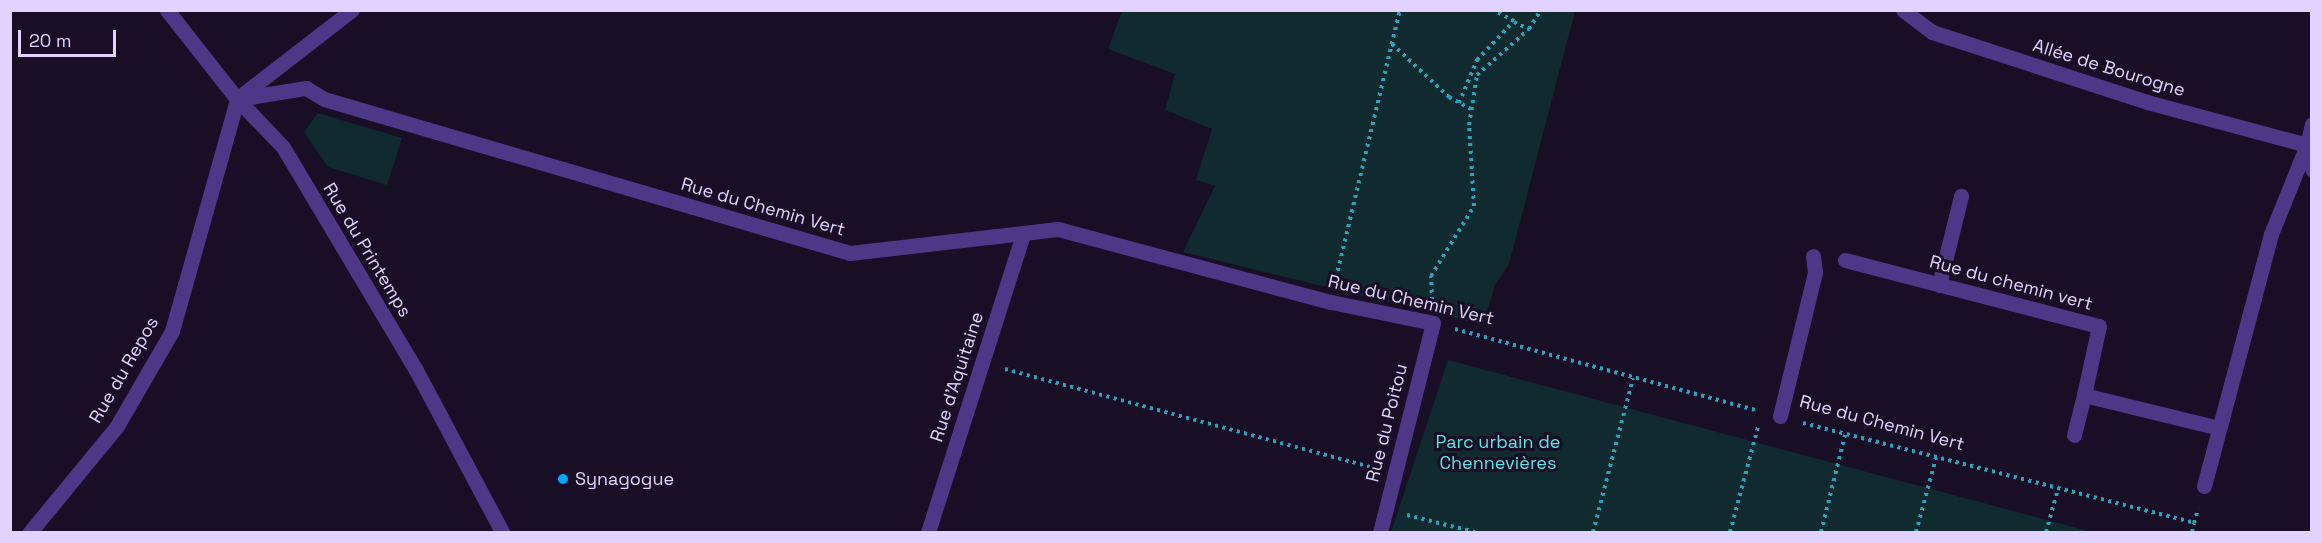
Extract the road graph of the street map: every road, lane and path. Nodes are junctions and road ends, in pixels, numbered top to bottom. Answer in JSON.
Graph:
{"nodes":[{"id":1,"x":167,"y":10,"type":"edge"},
{"id":2,"x":352,"y":10,"type":"edge"},
{"id":3,"x":1400,"y":10,"type":"edge"},
{"id":4,"x":1493,"y":10,"type":"edge"},
{"id":5,"x":1542,"y":10,"type":"edge"},
{"id":6,"x":1904,"y":12,"type":"edge"},
{"id":7,"x":1514,"y":21,"type":"junction"},
{"id":8,"x":1529,"y":29,"type":"junction"},
{"id":9,"x":1392,"y":44,"type":"junction"},
{"id":10,"x":237,"y":99,"type":"junction"},
{"id":11,"x":1459,"y":103,"type":"junction"},
{"id":12,"x":1472,"y":109,"type":"junction"},
{"id":13,"x":2312,"y":124,"type":"edge"},
{"id":14,"x":2307,"y":145,"type":"junction"},
{"id":15,"x":2312,"y":169,"type":"edge"},
{"id":16,"x":1960,"y":196,"type":"dead end"},
{"id":17,"x":1023,"y":234,"type":"junction"},
{"id":18,"x":1813,"y":256,"type":"dead end"},
{"id":19,"x":1845,"y":260,"type":"dead end"},
{"id":20,"x":1939,"y":285,"type":"junction"},
{"id":21,"x":1331,"y":302,"type":"junction"},
{"id":22,"x":1433,"y":323,"type":"junction"},
{"id":23,"x":982,"y":363,"type":"junction"},
{"id":24,"x":1633,"y":378,"type":"junction"},
{"id":25,"x":2084,"y":394,"type":"junction"},
{"id":26,"x":1780,"y":416,"type":"joint"},
{"id":27,"x":2218,"y":428,"type":"junction"},
{"id":28,"x":1845,"y":435,"type":"junction"},
{"id":29,"x":2074,"y":435,"type":"dead end"},
{"id":30,"x":1936,"y":458,"type":"junction"},
{"id":31,"x":1395,"y":473,"type":"junction"},
{"id":32,"x":2204,"y":486,"type":"joint"},
{"id":33,"x":2058,"y":489,"type":"junction"},
{"id":34,"x":1386,"y":509,"type":"junction"},
{"id":35,"x":2194,"y":523,"type":"junction"},
{"id":36,"x":30,"y":532,"type":"edge"},
{"id":37,"x":502,"y":532,"type":"edge"},
{"id":38,"x":927,"y":532,"type":"edge"},
{"id":39,"x":1380,"y":532,"type":"edge"},
{"id":40,"x":1475,"y":532,"type":"edge"},
{"id":41,"x":1593,"y":532,"type":"edge"},
{"id":42,"x":1730,"y":532,"type":"edge"},
{"id":43,"x":1821,"y":532,"type":"edge"},
{"id":44,"x":1916,"y":532,"type":"edge"},
{"id":45,"x":2046,"y":532,"type":"edge"},
{"id":46,"x":2192,"y":532,"type":"edge"}],
"edges":[{"from":1,"to":10,"type":"street","name":"Rue du Printemps"},
{"from":2,"to":10,"type":"street"},
{"from":3,"to":9,"type":"path"},
{"from":4,"to":7,"type":"path"},
{"from":5,"to":8,"type":"path"},
{"from":6,"to":14,"type":"street","name":"Allée de Bourogne"},
{"from":7,"to":8,"type":"path"},
{"from":7,"to":11,"type":"path"},
{"from":8,"to":12,"type":"path"},
{"from":9,"to":11,"type":"path"},
{"from":9,"to":21,"type":"path"},
{"from":10,"to":17,"type":"street","name":"Rue du Chemin Vert"},
{"from":10,"to":36,"type":"street","name":"Rue du Repos"},
{"from":10,"to":37,"type":"street","name":"Rue du Printemps"},
{"from":11,"to":12,"type":"path"},
{"from":12,"to":22,"type":"path"},
{"from":13,"to":14,"type":"street"},
{"from":14,"to":15,"type":"street"},
{"from":14,"to":27,"type":"street"},
{"from":16,"to":20,"type":"street","name":"Rue du Chemin Vert"},
{"from":17,"to":21,"type":"street","name":"Rue du Chemin Vert"},
{"from":17,"to":23,"type":"street","name":"Rue d'Aquitaine"},
{"from":18,"to":26,"type":"street"},
{"from":19,"to":20,"type":"street","name":"Rue du chemin vert"},
{"from":20,"to":25,"type":"street","name":"Rue du chemin vert"},
{"from":21,"to":22,"type":"street","name":"Rue du Chemin Vert"},
{"from":22,"to":24,"type":"path","name":"Rue du Chemin Vert"},
{"from":22,"to":31,"type":"street","name":"Rue du Poitou"},
{"from":23,"to":31,"type":"path"},
{"from":23,"to":38,"type":"street","name":"Rue d'Aquitaine"},
{"from":24,"to":41,"type":"path"},
{"from":24,"to":42,"type":"path","name":"Rue du Chemin Vert"},
{"from":25,"to":27,"type":"street"},
{"from":25,"to":29,"type":"street","name":"Rue du chemin vert"},
{"from":26,"to":28,"type":"path","name":"Rue du Chemin Vert"},
{"from":27,"to":32,"type":"street"},
{"from":28,"to":30,"type":"path","name":"Rue du Chemin Vert"},
{"from":28,"to":43,"type":"path"},
{"from":30,"to":33,"type":"path","name":"Rue du Chemin Vert"},
{"from":30,"to":44,"type":"path"},
{"from":31,"to":34,"type":"street","name":"Rue du Poitou"},
{"from":32,"to":35,"type":"path"},
{"from":33,"to":35,"type":"path","name":"Rue du Chemin Vert"},
{"from":33,"to":45,"type":"path"},
{"from":34,"to":39,"type":"street","name":"Rue du Poitou"},
{"from":34,"to":40,"type":"path"},
{"from":35,"to":46,"type":"path"}]}
